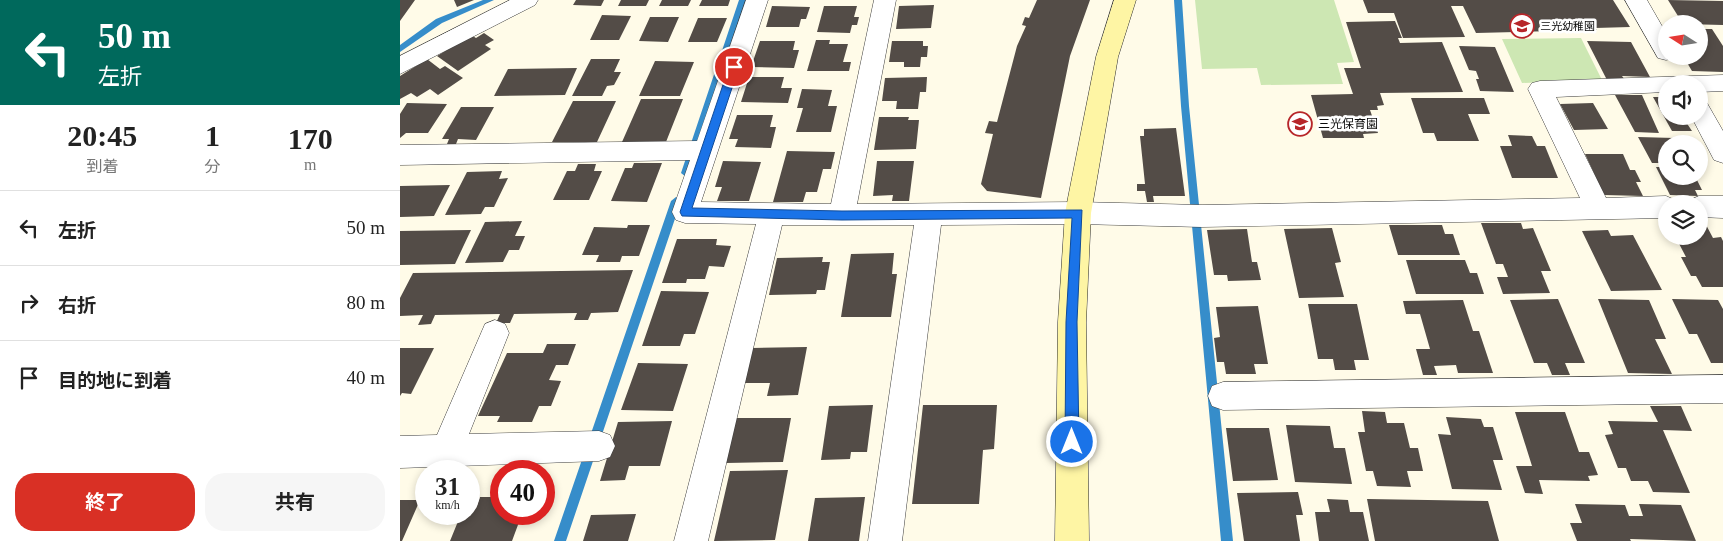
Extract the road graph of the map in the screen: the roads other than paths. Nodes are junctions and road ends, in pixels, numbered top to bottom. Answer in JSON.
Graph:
{"nodes":[{"id":1,"x":527,"y":0,"type":"edge"},
{"id":2,"x":757,"y":0,"type":"edge"},
{"id":3,"x":884,"y":0,"type":"edge"},
{"id":4,"x":1125,"y":0,"type":"edge"},
{"id":5,"x":1637,"y":1,"type":"edge"},
{"id":6,"x":1658,"y":38,"type":"edge"},
{"id":7,"x":400,"y":66,"type":"edge"},
{"id":8,"x":1708,"y":83,"type":"edge"},
{"id":9,"x":1723,"y":83,"type":"edge"},
{"id":10,"x":1658,"y":84,"type":"edge"},
{"id":11,"x":1708,"y":125,"type":"edge"},
{"id":12,"x":696,"y":150,"type":"junction"},
{"id":13,"x":1723,"y":152,"type":"edge"},
{"id":14,"x":400,"y":155,"type":"edge"},
{"id":15,"x":1658,"y":207,"type":"edge"},
{"id":16,"x":1708,"y":207,"type":"edge"},
{"id":17,"x":1723,"y":207,"type":"edge"},
{"id":18,"x":1598,"y":208,"type":"junction"},
{"id":19,"x":1078,"y":213,"type":"junction"},
{"id":20,"x":771,"y":215,"type":"junction"},
{"id":21,"x":842,"y":215,"type":"junction"},
{"id":22,"x":928,"y":215,"type":"junction"},
{"id":23,"x":495,"y":333,"type":"dead end"},
{"id":24,"x":1723,"y":389,"type":"edge"},
{"id":25,"x":1223,"y":396,"type":"dead end"},
{"id":26,"x":591,"y":446,"type":"dead end"},
{"id":27,"x":446,"y":450,"type":"junction"},
{"id":28,"x":400,"y":452,"type":"edge"},
{"id":29,"x":691,"y":541,"type":"edge"},
{"id":30,"x":885,"y":541,"type":"edge"},
{"id":31,"x":1072,"y":541,"type":"edge"}],
"edges":[{"from":1,"to":7,"type":"street"},
{"from":2,"to":12,"type":"street"},
{"from":3,"to":21,"type":"street"},
{"from":4,"to":19,"type":"street"},
{"from":5,"to":6,"type":"street"},
{"from":8,"to":9,"type":"street"},
{"from":10,"to":18,"type":"street"},
{"from":11,"to":13,"type":"street"},
{"from":12,"to":14,"type":"street"},
{"from":12,"to":20,"type":"street"},
{"from":15,"to":18,"type":"street"},
{"from":16,"to":17,"type":"street"},
{"from":18,"to":19,"type":"street"},
{"from":19,"to":22,"type":"street"},
{"from":19,"to":31,"type":"street"},
{"from":20,"to":21,"type":"street"},
{"from":20,"to":29,"type":"street"},
{"from":21,"to":22,"type":"street"},
{"from":22,"to":30,"type":"street"},
{"from":23,"to":27,"type":"street"},
{"from":24,"to":25,"type":"street"},
{"from":26,"to":27,"type":"street"},
{"from":27,"to":28,"type":"street"}]}
